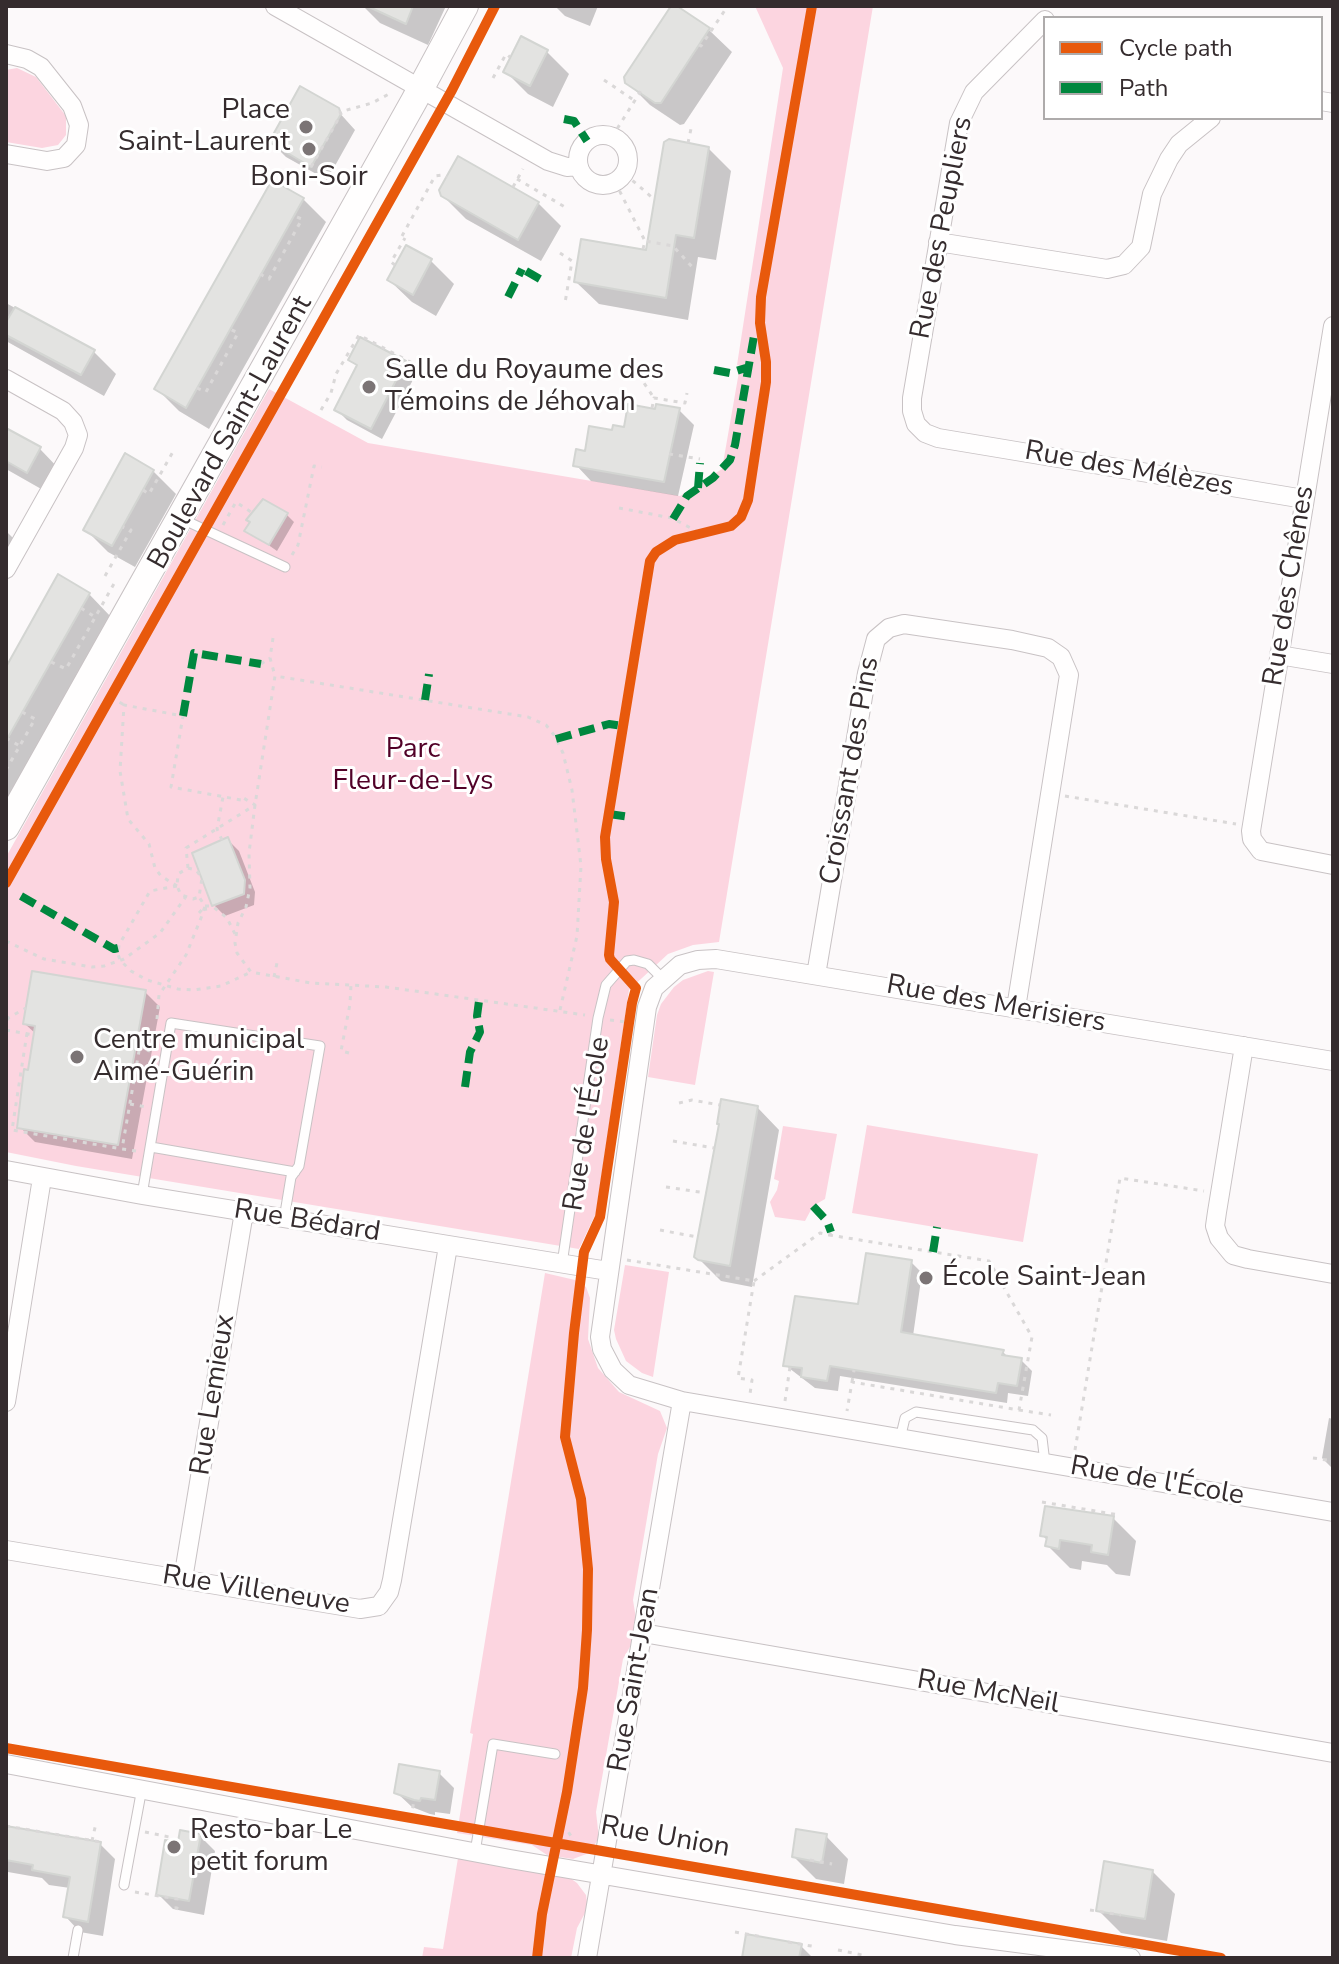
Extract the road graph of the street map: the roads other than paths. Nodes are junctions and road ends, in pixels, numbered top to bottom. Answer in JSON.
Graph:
{"nodes":[{"id":1,"x":275,"y":6,"type":"edge"},
{"id":2,"x":465,"y":6,"type":"edge"},
{"id":3,"x":1043,"y":22,"type":"edge"},
{"id":4,"x":6,"y":54,"type":"edge"},
{"id":5,"x":422,"y":88,"type":"junction"},
{"id":6,"x":1209,"y":120,"type":"edge"},
{"id":7,"x":6,"y":154,"type":"edge"},
{"id":8,"x":579,"y":166,"type":"junction"},
{"id":9,"x":938,"y":242,"type":"junction"},
{"id":10,"x":1333,"y":326,"type":"edge"},
{"id":11,"x":6,"y":379,"type":"edge"},
{"id":12,"x":953,"y":440,"type":"joint"},
{"id":13,"x":1304,"y":499,"type":"junction"},
{"id":14,"x":179,"y":518,"type":"junction"},
{"id":15,"x":285,"y":567,"type":"dead end"},
{"id":16,"x":6,"y":569,"type":"edge"},
{"id":17,"x":1279,"y":655,"type":"junction"},
{"id":18,"x":1333,"y":664,"type":"edge"},
{"id":19,"x":6,"y":827,"type":"edge"},
{"id":20,"x":1333,"y":865,"type":"edge"},
{"id":21,"x":816,"y":975,"type":"junction"},
{"id":22,"x":663,"y":979,"type":"junction"},
{"id":23,"x":1016,"y":1008,"type":"junction"},
{"id":24,"x":1244,"y":1046,"type":"junction"},
{"id":25,"x":1333,"y":1061,"type":"edge"},
{"id":26,"x":151,"y":1147,"type":"junction"},
{"id":27,"x":6,"y":1170,"type":"edge"},
{"id":28,"x":295,"y":1172,"type":"junction"},
{"id":29,"x":42,"y":1178,"type":"junction"},
{"id":30,"x":142,"y":1195,"type":"junction"},
{"id":31,"x":244,"y":1212,"type":"junction"},
{"id":32,"x":284,"y":1219,"type":"junction"},
{"id":33,"x":448,"y":1246,"type":"junction"},
{"id":34,"x":562,"y":1264,"type":"junction"},
{"id":35,"x":616,"y":1265,"type":"junction"},
{"id":36,"x":1333,"y":1274,"type":"edge"},
{"id":37,"x":682,"y":1401,"type":"junction"},
{"id":38,"x":6,"y":1402,"type":"edge"},
{"id":39,"x":900,"y":1439,"type":"junction"},
{"id":40,"x":1045,"y":1463,"type":"junction"},
{"id":41,"x":1333,"y":1512,"type":"edge"},
{"id":42,"x":6,"y":1550,"type":"edge"},
{"id":43,"x":183,"y":1579,"type":"junction"},
{"id":44,"x":643,"y":1633,"type":"junction"},
{"id":45,"x":1333,"y":1753,"type":"edge"},
{"id":46,"x":555,"y":1754,"type":"dead end"},
{"id":47,"x":6,"y":1764,"type":"edge"},
{"id":48,"x":142,"y":1788,"type":"junction"},
{"id":49,"x":475,"y":1852,"type":"junction"},
{"id":50,"x":602,"y":1873,"type":"junction"},
{"id":51,"x":124,"y":1885,"type":"road end"},
{"id":52,"x":78,"y":1930,"type":"dead end"},
{"id":53,"x":73,"y":1958,"type":"edge"},
{"id":54,"x":587,"y":1958,"type":"edge"},
{"id":55,"x":1131,"y":1958,"type":"edge"}],
"edges":[{"from":1,"to":5,"type":"street"},
{"from":2,"to":5,"type":"street","name":"Boulevard Saint-Laurent"},
{"from":3,"to":9,"type":"street","name":"Rue des Peupliers"},
{"from":4,"to":7,"type":"street"},
{"from":5,"to":8,"type":"street"},
{"from":5,"to":14,"type":"street","name":"Boulevard Saint-Laurent"},
{"from":6,"to":9,"type":"street"},
{"from":8,"to":8,"type":"street"},
{"from":9,"to":12,"type":"street","name":"Rue des Peupliers"},
{"from":10,"to":13,"type":"street","name":"Rue des Chênes"},
{"from":11,"to":16,"type":"street"},
{"from":12,"to":13,"type":"street","name":"Rue des Mélèzes"},
{"from":13,"to":17,"type":"street","name":"Rue des Chênes"},
{"from":14,"to":15,"type":"lane"},
{"from":14,"to":19,"type":"street","name":"Boulevard Saint-Laurent"},
{"from":17,"to":18,"type":"street"},
{"from":17,"to":20,"type":"street","name":"Rue des Chênes"},
{"from":21,"to":22,"type":"street","name":"Rue des Merisiers"},
{"from":21,"to":23,"type":"street","name":"Rue des Merisiers"},
{"from":21,"to":23,"type":"street","name":"Croissant des Pins"},
{"from":22,"to":34,"type":"lane"},
{"from":22,"to":35,"type":"street","name":"Rue de l'École"},
{"from":23,"to":24,"type":"street","name":"Rue des Merisiers"},
{"from":24,"to":25,"type":"street","name":"Rue des Merisiers"},
{"from":24,"to":36,"type":"street"},
{"from":26,"to":28,"type":"lane"},
{"from":26,"to":28,"type":"lane"},
{"from":26,"to":30,"type":"lane"},
{"from":27,"to":29,"type":"street","name":"Rue Bédard"},
{"from":28,"to":32,"type":"lane"},
{"from":29,"to":30,"type":"street","name":"Rue Bédard"},
{"from":29,"to":38,"type":"street"},
{"from":30,"to":31,"type":"street","name":"Rue Bédard"},
{"from":31,"to":32,"type":"street","name":"Rue Bédard"},
{"from":31,"to":43,"type":"street","name":"Rue Lemieux"},
{"from":32,"to":33,"type":"street","name":"Rue Bédard"},
{"from":33,"to":34,"type":"street","name":"Rue Bédard"},
{"from":33,"to":43,"type":"street","name":"Rue Villeneuve"},
{"from":34,"to":35,"type":"street","name":"Rue Bédard"},
{"from":35,"to":37,"type":"street","name":"Rue de l'École"},
{"from":37,"to":39,"type":"street","name":"Rue de l'École"},
{"from":37,"to":44,"type":"street","name":"Rue Saint-Jean"},
{"from":39,"to":40,"type":"street","name":"Rue de l'École"},
{"from":39,"to":40,"type":"lane"},
{"from":40,"to":41,"type":"street","name":"Rue de l'École"},
{"from":42,"to":43,"type":"street","name":"Rue Villeneuve"},
{"from":44,"to":45,"type":"street","name":"Rue McNeil"},
{"from":44,"to":50,"type":"street","name":"Rue Saint-Jean"},
{"from":46,"to":49,"type":"lane"},
{"from":47,"to":48,"type":"street","name":"Rue Union"},
{"from":48,"to":49,"type":"street","name":"Rue Union"},
{"from":48,"to":51,"type":"lane"},
{"from":49,"to":50,"type":"street","name":"Rue Union"},
{"from":50,"to":54,"type":"street","name":"Rue Saint-Jean"},
{"from":50,"to":55,"type":"street","name":"Rue Union"},
{"from":52,"to":53,"type":"lane"}]}
